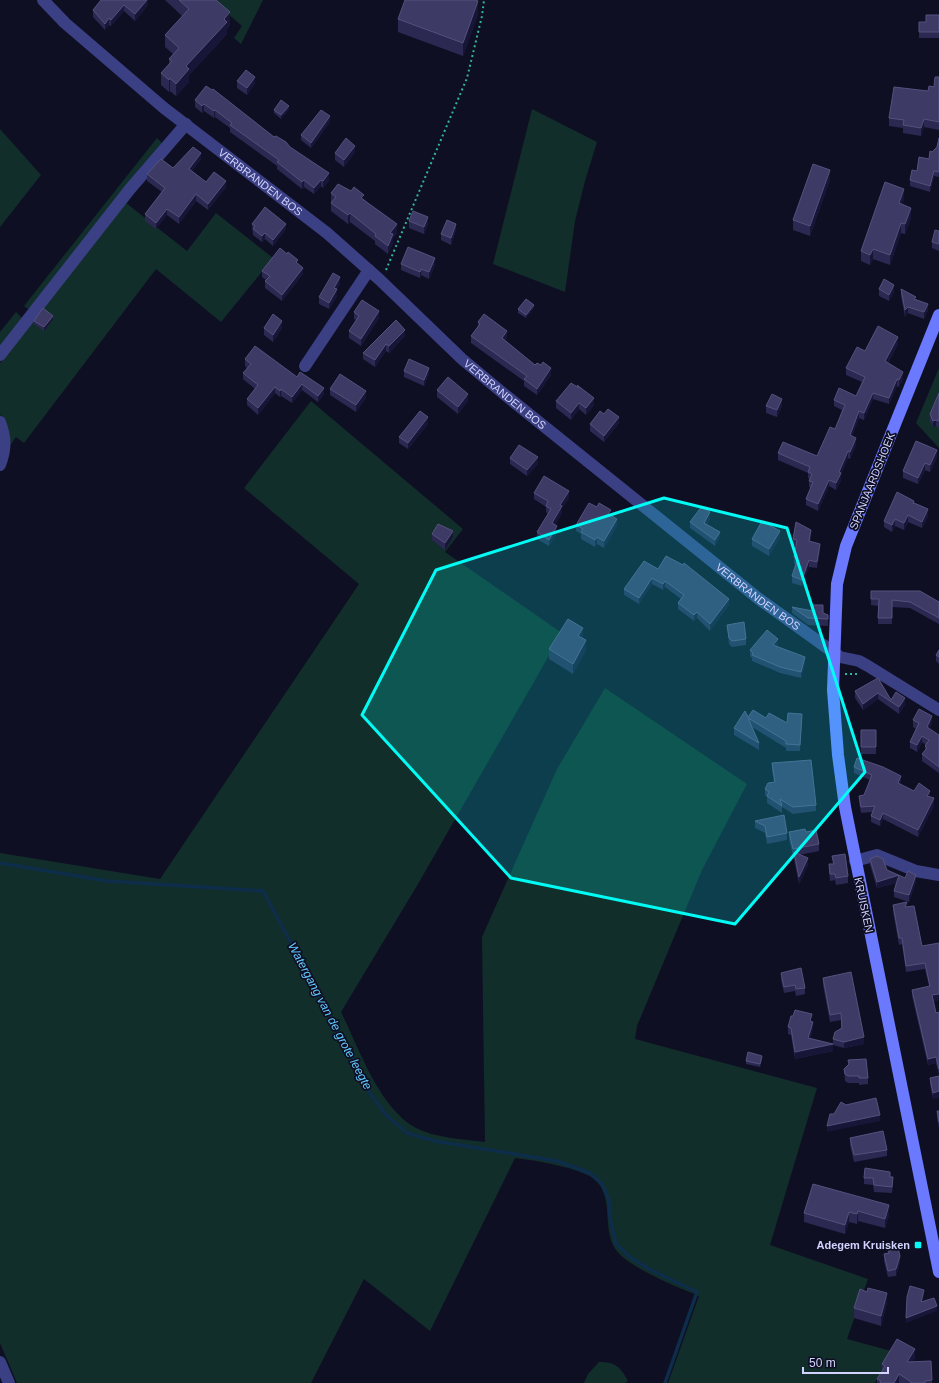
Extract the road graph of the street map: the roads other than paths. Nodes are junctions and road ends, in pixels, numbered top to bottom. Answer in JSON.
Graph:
{"nodes":[{"id":1,"x":43,"y":0,"type":"edge"},
{"id":2,"x":186,"y":124,"type":"junction"},
{"id":3,"x":369,"y":270,"type":"junction"},
{"id":4,"x":939,"y":316,"type":"edge"},
{"id":5,"x":0,"y":355,"type":"edge"},
{"id":6,"x":304,"y":366,"type":"dead end"},
{"id":7,"x":0,"y":422,"type":"edge"},
{"id":8,"x":0,"y":465,"type":"edge"},
{"id":9,"x":835,"y":653,"type":"junction"},
{"id":10,"x":939,"y":710,"type":"edge"},
{"id":11,"x":855,"y":861,"type":"junction"},
{"id":12,"x":939,"y":875,"type":"edge"},
{"id":13,"x":939,"y":1272,"type":"edge"},
{"id":14,"x":0,"y":1362,"type":"edge"},
{"id":15,"x":9,"y":1383,"type":"edge"}],
"edges":[{"from":1,"to":2,"type":"street","name":"VERBRANDEN BOS"},
{"from":2,"to":3,"type":"street","name":"VERBRANDEN BOS"},
{"from":2,"to":5,"type":"street"},
{"from":3,"to":6,"type":"street"},
{"from":3,"to":9,"type":"street","name":"VERBRANDEN BOS"},
{"from":4,"to":9,"type":"street","name":"SPANJAARDSHOEK"},
{"from":7,"to":8,"type":"street"},
{"from":9,"to":10,"type":"street"},
{"from":9,"to":11,"type":"street","name":"KRUISKEN"},
{"from":11,"to":12,"type":"street"},
{"from":11,"to":13,"type":"street","name":"KRUISKEN"},
{"from":14,"to":15,"type":"street"}]}
